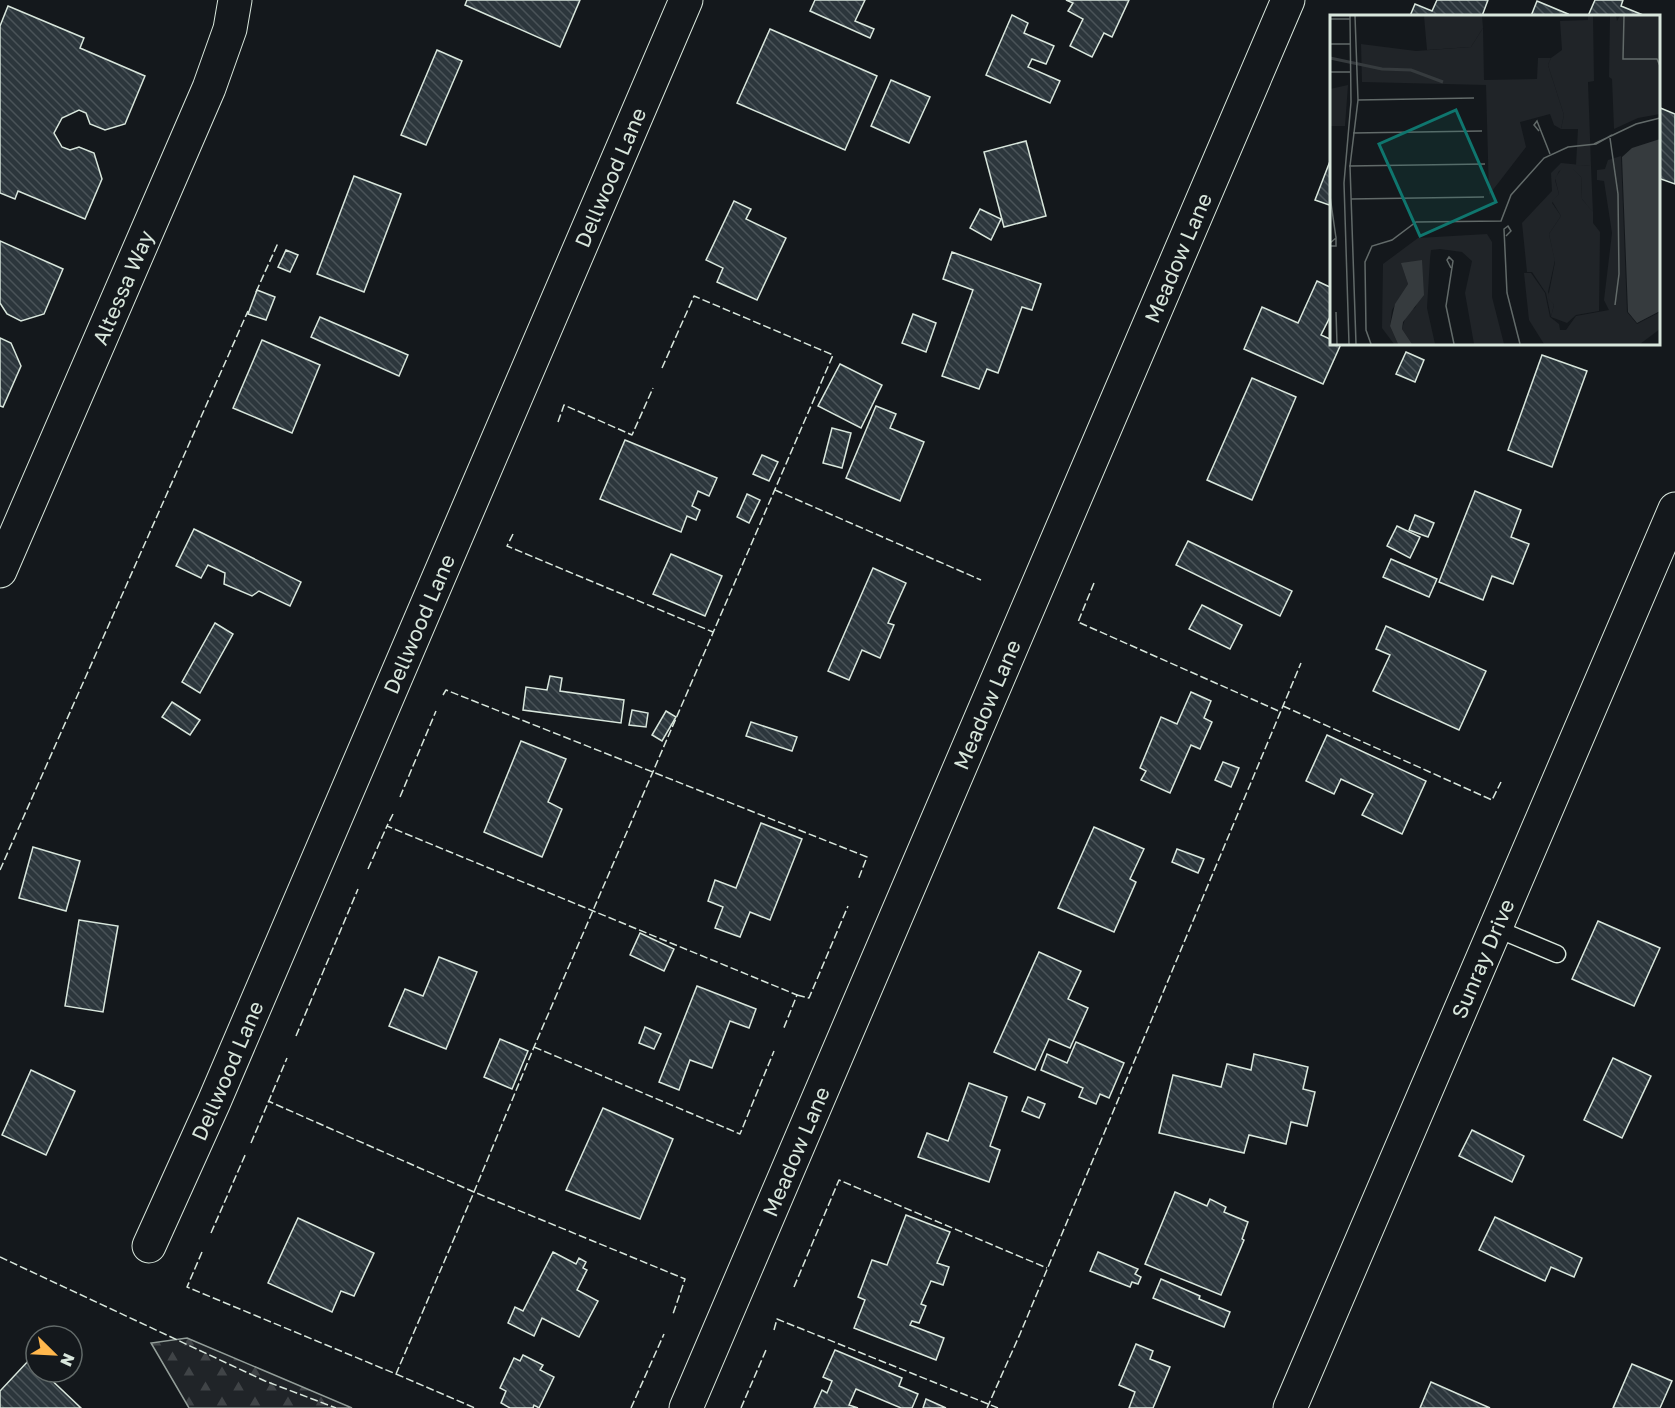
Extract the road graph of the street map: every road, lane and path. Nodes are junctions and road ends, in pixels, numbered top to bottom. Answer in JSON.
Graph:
{"nodes":[{"id":1,"x":235,"y":0,"type":"edge"},
{"id":2,"x":686,"y":0,"type":"edge"},
{"id":3,"x":1288,"y":0,"type":"edge"},
{"id":4,"x":1675,"y":509,"type":"edge"},
{"id":5,"x":0,"y":571,"type":"edge"},
{"id":6,"x":1496,"y":928,"type":"junction"},
{"id":7,"x":1557,"y":954,"type":"dead end"},
{"id":8,"x":149,"y":1246,"type":"dead end"},
{"id":9,"x":686,"y":1408,"type":"edge"},
{"id":10,"x":1290,"y":1408,"type":"edge"}],
"edges":[{"from":1,"to":5,"type":"street","name":"Altessa Way"},
{"from":2,"to":8,"type":"street","name":"Dellwood Lane"},
{"from":3,"to":9,"type":"street","name":"Meadow Lane"},
{"from":4,"to":6,"type":"street","name":"Sunray Drive"},
{"from":6,"to":7,"type":"lane"},
{"from":6,"to":10,"type":"street","name":"Sunray Drive"}]}
